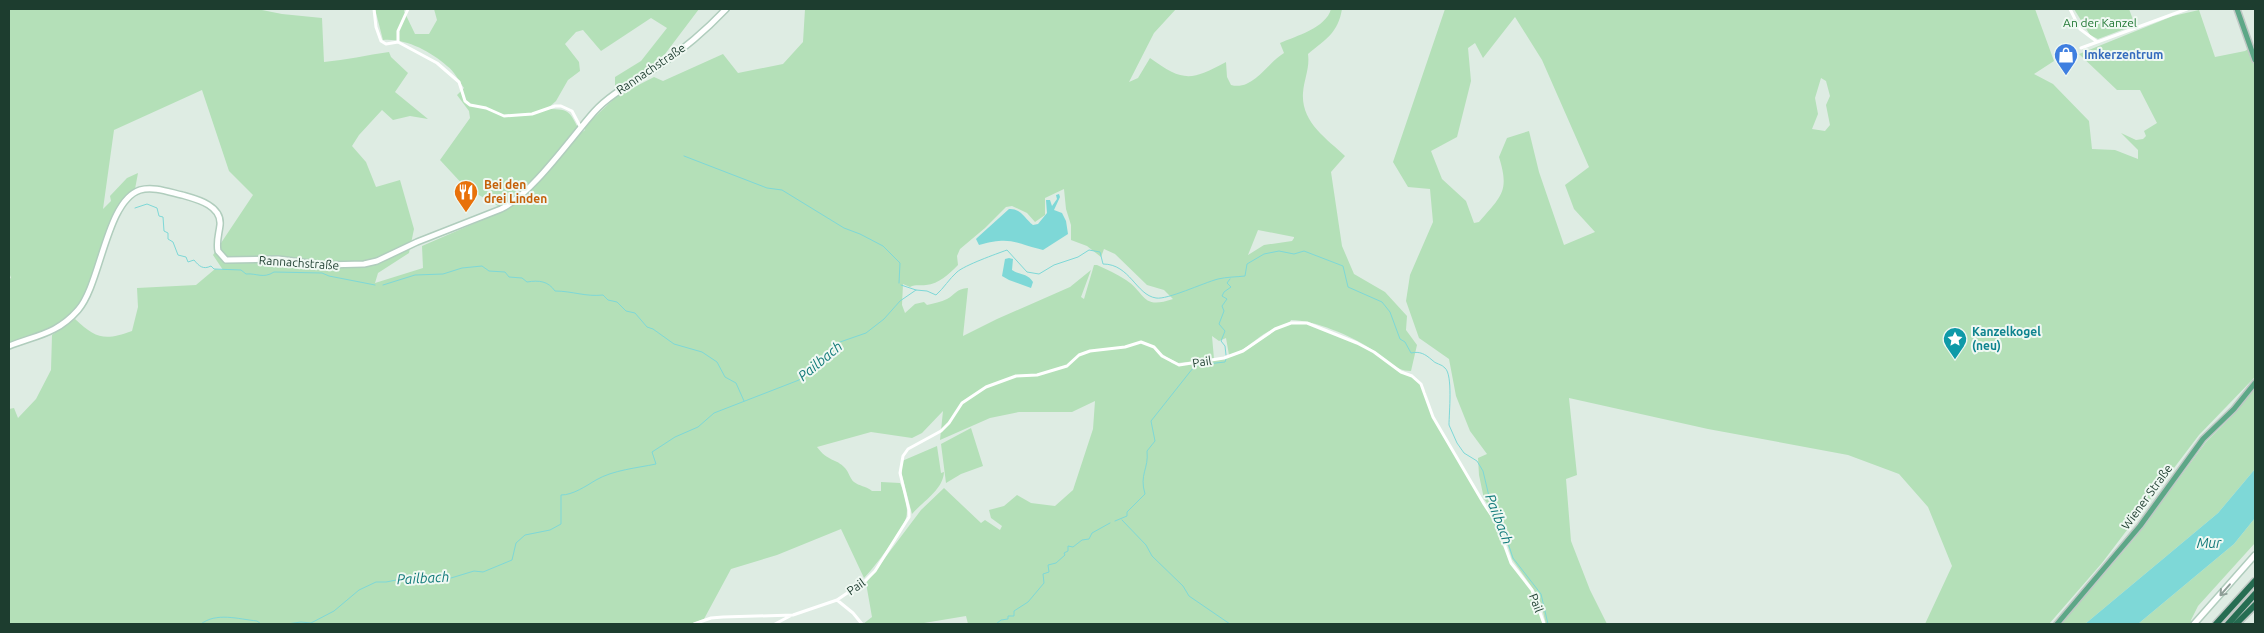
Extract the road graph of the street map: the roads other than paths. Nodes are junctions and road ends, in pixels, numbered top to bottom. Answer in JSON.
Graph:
{"nodes":[{"id":1,"x":374,"y":9,"type":"edge"},
{"id":2,"x":408,"y":9,"type":"edge"},
{"id":3,"x":726,"y":9,"type":"edge"},
{"id":4,"x":2070,"y":9,"type":"edge"},
{"id":5,"x":2188,"y":9,"type":"edge"},
{"id":6,"x":2237,"y":9,"type":"edge"},
{"id":7,"x":398,"y":42,"type":"junction"},
{"id":8,"x":2097,"y":42,"type":"junction"},
{"id":9,"x":2081,"y":48,"type":"dead end"},
{"id":10,"x":2255,"y":60,"type":"edge"},
{"id":11,"x":581,"y":128,"type":"junction"},
{"id":12,"x":9,"y":346,"type":"edge"},
{"id":13,"x":2255,"y":383,"type":"edge"},
{"id":14,"x":2255,"y":555,"type":"edge"},
{"id":15,"x":2255,"y":581,"type":"edge"},
{"id":16,"x":2255,"y":594,"type":"edge"},
{"id":17,"x":837,"y":600,"type":"junction"},
{"id":18,"x":2255,"y":605,"type":"edge"},
{"id":19,"x":793,"y":615,"type":"junction"},
{"id":20,"x":694,"y":624,"type":"edge"},
{"id":21,"x":775,"y":624,"type":"edge"},
{"id":22,"x":862,"y":624,"type":"edge"},
{"id":23,"x":1544,"y":624,"type":"edge"},
{"id":24,"x":2057,"y":624,"type":"edge"},
{"id":25,"x":2194,"y":624,"type":"edge"},
{"id":26,"x":2216,"y":624,"type":"edge"},
{"id":27,"x":2228,"y":624,"type":"edge"},
{"id":28,"x":2236,"y":624,"type":"edge"}],
"edges":[{"from":1,"to":7,"type":"street"},
{"from":2,"to":7,"type":"street"},
{"from":3,"to":11,"type":"street","name":"Rannachstraße"},
{"from":4,"to":8,"type":"street"},
{"from":5,"to":8,"type":"street"},
{"from":6,"to":10,"type":"main road"},
{"from":7,"to":11,"type":"street"},
{"from":8,"to":9,"type":"street"},
{"from":11,"to":12,"type":"street","name":"Rannachstraße"},
{"from":13,"to":24,"type":"main road","name":"Wiener Straße"},
{"from":14,"to":25,"type":"street","one_way":true},
{"from":15,"to":26,"type":"highway"},
{"from":16,"to":27,"type":"highway"},
{"from":17,"to":19,"type":"street","name":"Pail"},
{"from":17,"to":22,"type":"street","name":"Pail"},
{"from":17,"to":23,"type":"street","name":"Pail"},
{"from":18,"to":28,"type":"highway"},
{"from":19,"to":20,"type":"street","name":"Pail"},
{"from":19,"to":21,"type":"street","name":"Pail"}]}
